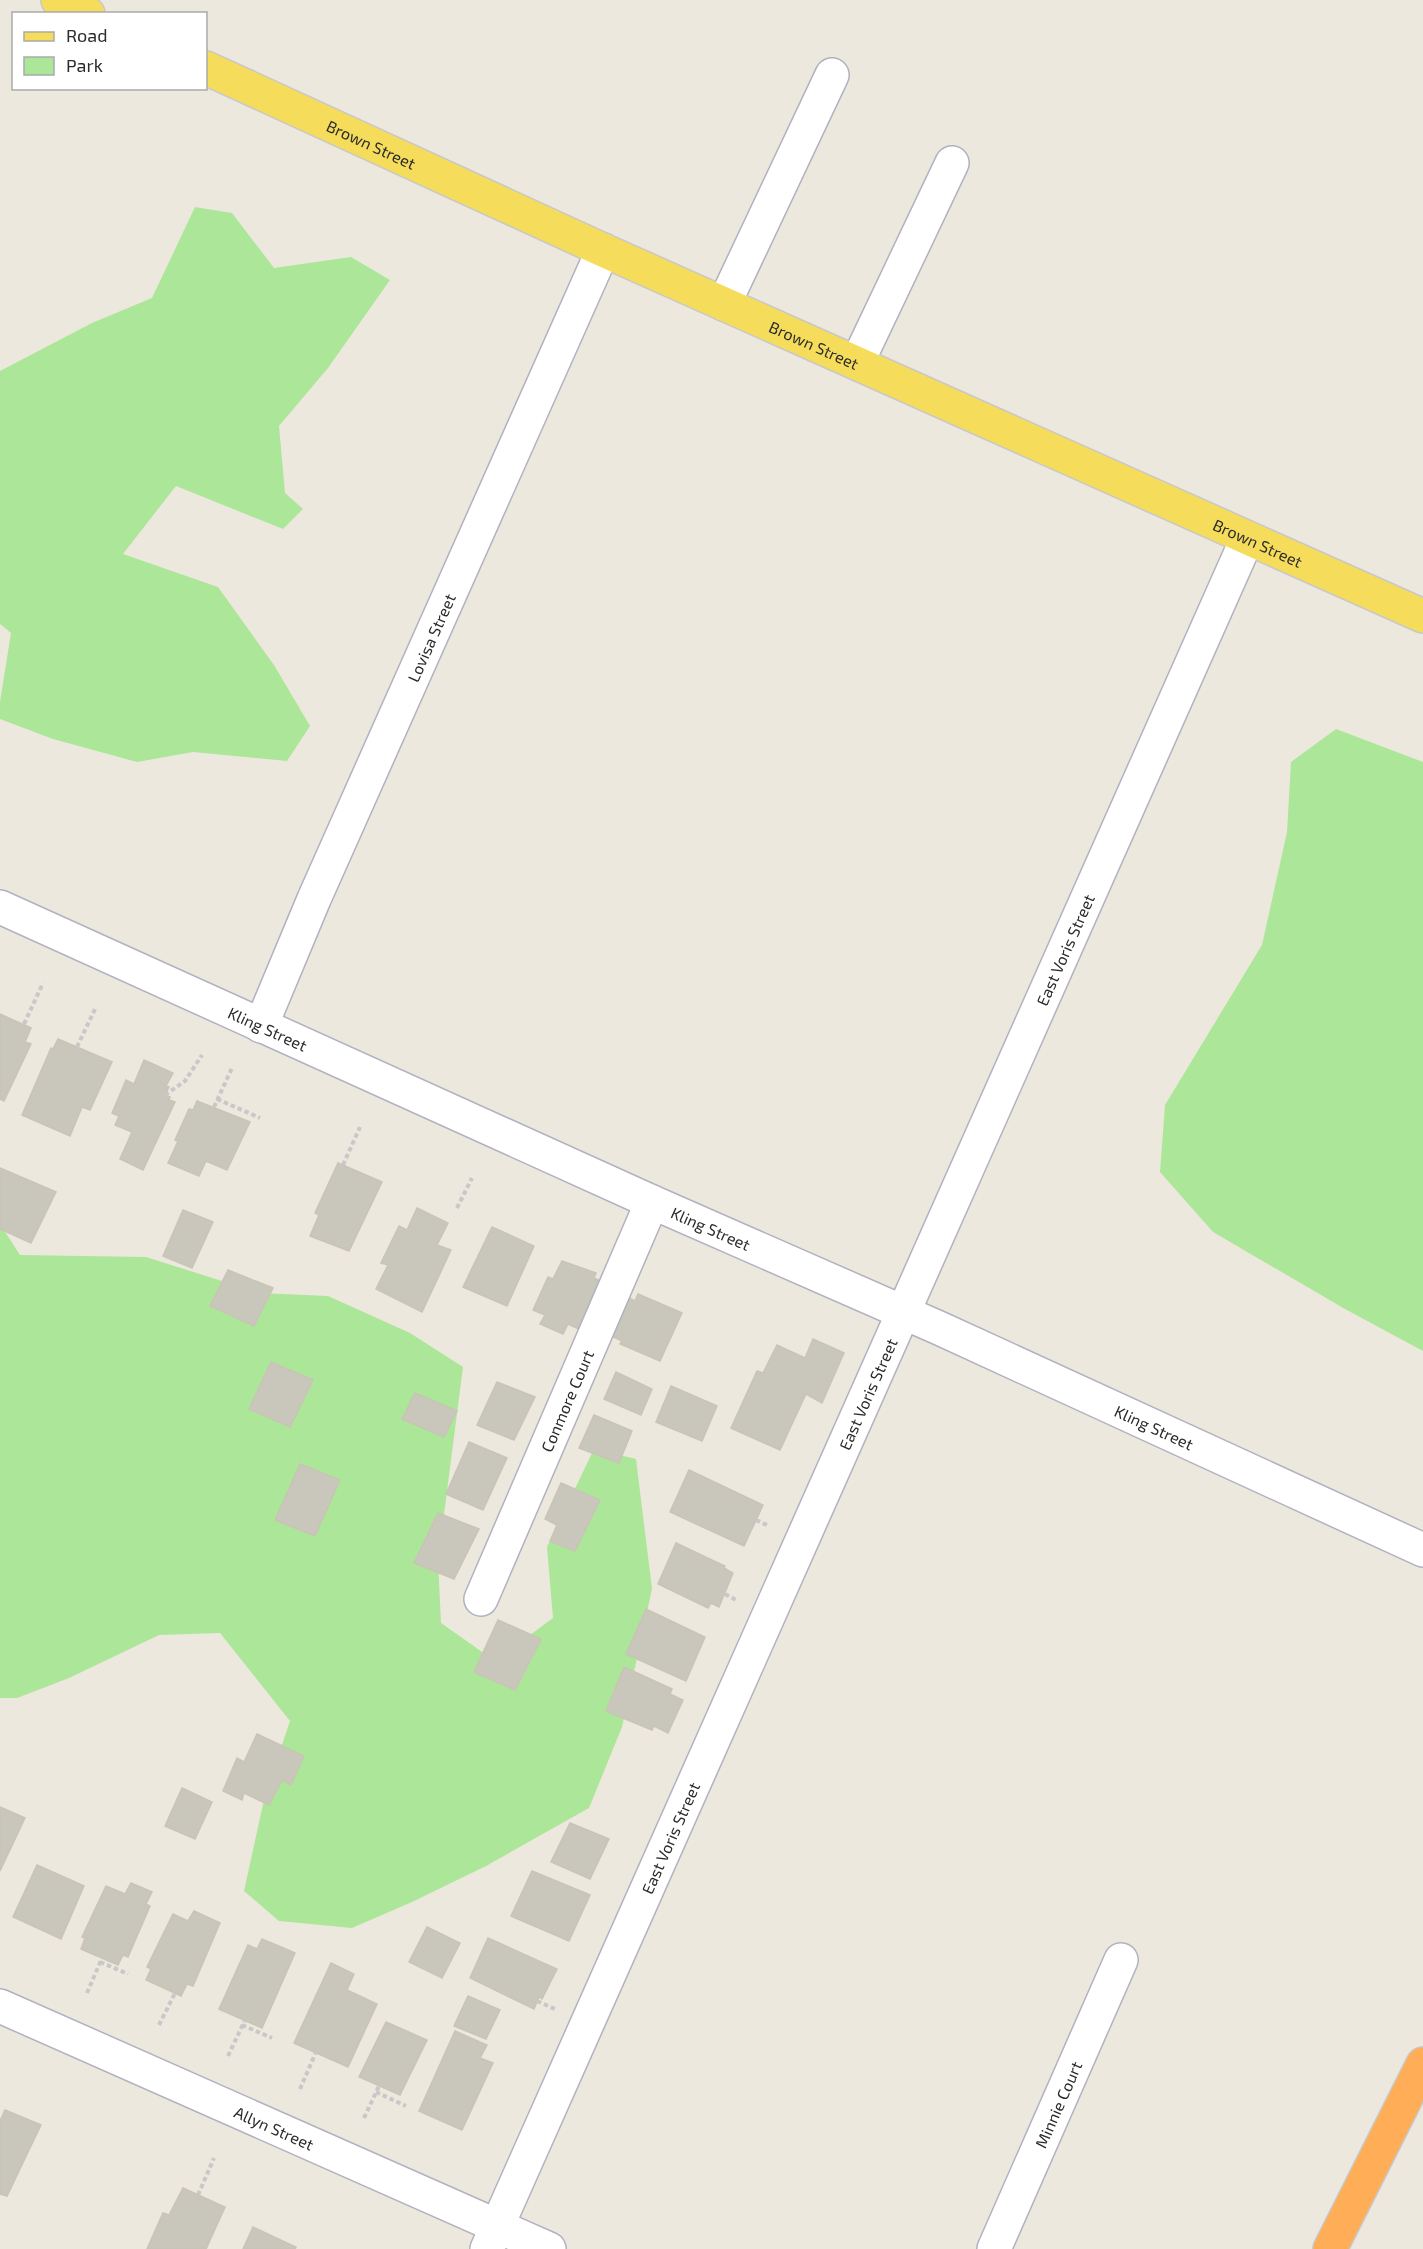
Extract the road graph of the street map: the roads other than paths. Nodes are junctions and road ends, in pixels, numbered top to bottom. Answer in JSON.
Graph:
{"nodes":[{"id":1,"x":58,"y":0,"type":"edge"},
{"id":2,"x":84,"y":12,"type":"edge"},
{"id":3,"x":207,"y":68,"type":"edge"},
{"id":4,"x":832,"y":75,"type":"dead end"},
{"id":5,"x":952,"y":163,"type":"dead end"},
{"id":6,"x":603,"y":250,"type":"junction"},
{"id":7,"x":724,"y":304,"type":"junction"},
{"id":8,"x":857,"y":363,"type":"junction"},
{"id":9,"x":1247,"y":539,"type":"junction"},
{"id":10,"x":1423,"y":616,"type":"edge"},
{"id":11,"x":0,"y":907,"type":"edge"},
{"id":12,"x":261,"y":1026,"type":"junction"},
{"id":13,"x":652,"y":1202,"type":"junction"},
{"id":14,"x":902,"y":1312,"type":"junction"},
{"id":15,"x":1423,"y":1550,"type":"edge"},
{"id":16,"x":481,"y":1599,"type":"dead end"},
{"id":17,"x":1121,"y":1960,"type":"dead end"},
{"id":18,"x":0,"y":2006,"type":"edge"},
{"id":19,"x":1423,"y":2064,"type":"edge"},
{"id":20,"x":493,"y":2237,"type":"edge"},
{"id":21,"x":549,"y":2249,"type":"edge"},
{"id":22,"x":994,"y":2249,"type":"edge"},
{"id":23,"x":1330,"y":2249,"type":"edge"}],
"edges":[{"from":1,"to":2,"type":"main road"},
{"from":3,"to":6,"type":"main road","name":"Brown Street"},
{"from":4,"to":7,"type":"street"},
{"from":5,"to":8,"type":"street"},
{"from":6,"to":7,"type":"main road","name":"Brown Street"},
{"from":6,"to":12,"type":"street","name":"Lovisa Street"},
{"from":7,"to":8,"type":"main road","name":"Brown Street"},
{"from":8,"to":9,"type":"main road","name":"Brown Street"},
{"from":9,"to":10,"type":"main road","name":"Brown Street"},
{"from":9,"to":14,"type":"street","name":"East Voris Street"},
{"from":11,"to":12,"type":"street","name":"Kling Street"},
{"from":12,"to":13,"type":"street","name":"Kling Street"},
{"from":13,"to":14,"type":"street","name":"Kling Street"},
{"from":13,"to":16,"type":"street","name":"Conmore Court"},
{"from":14,"to":15,"type":"street","name":"Kling Street"},
{"from":14,"to":20,"type":"street","name":"East Voris Street"},
{"from":17,"to":22,"type":"street","name":"Minnie Court"},
{"from":18,"to":20,"type":"street","name":"Allyn Street"},
{"from":19,"to":23,"type":"highway"},
{"from":20,"to":21,"type":"street","name":"Allyn Street"}]}
